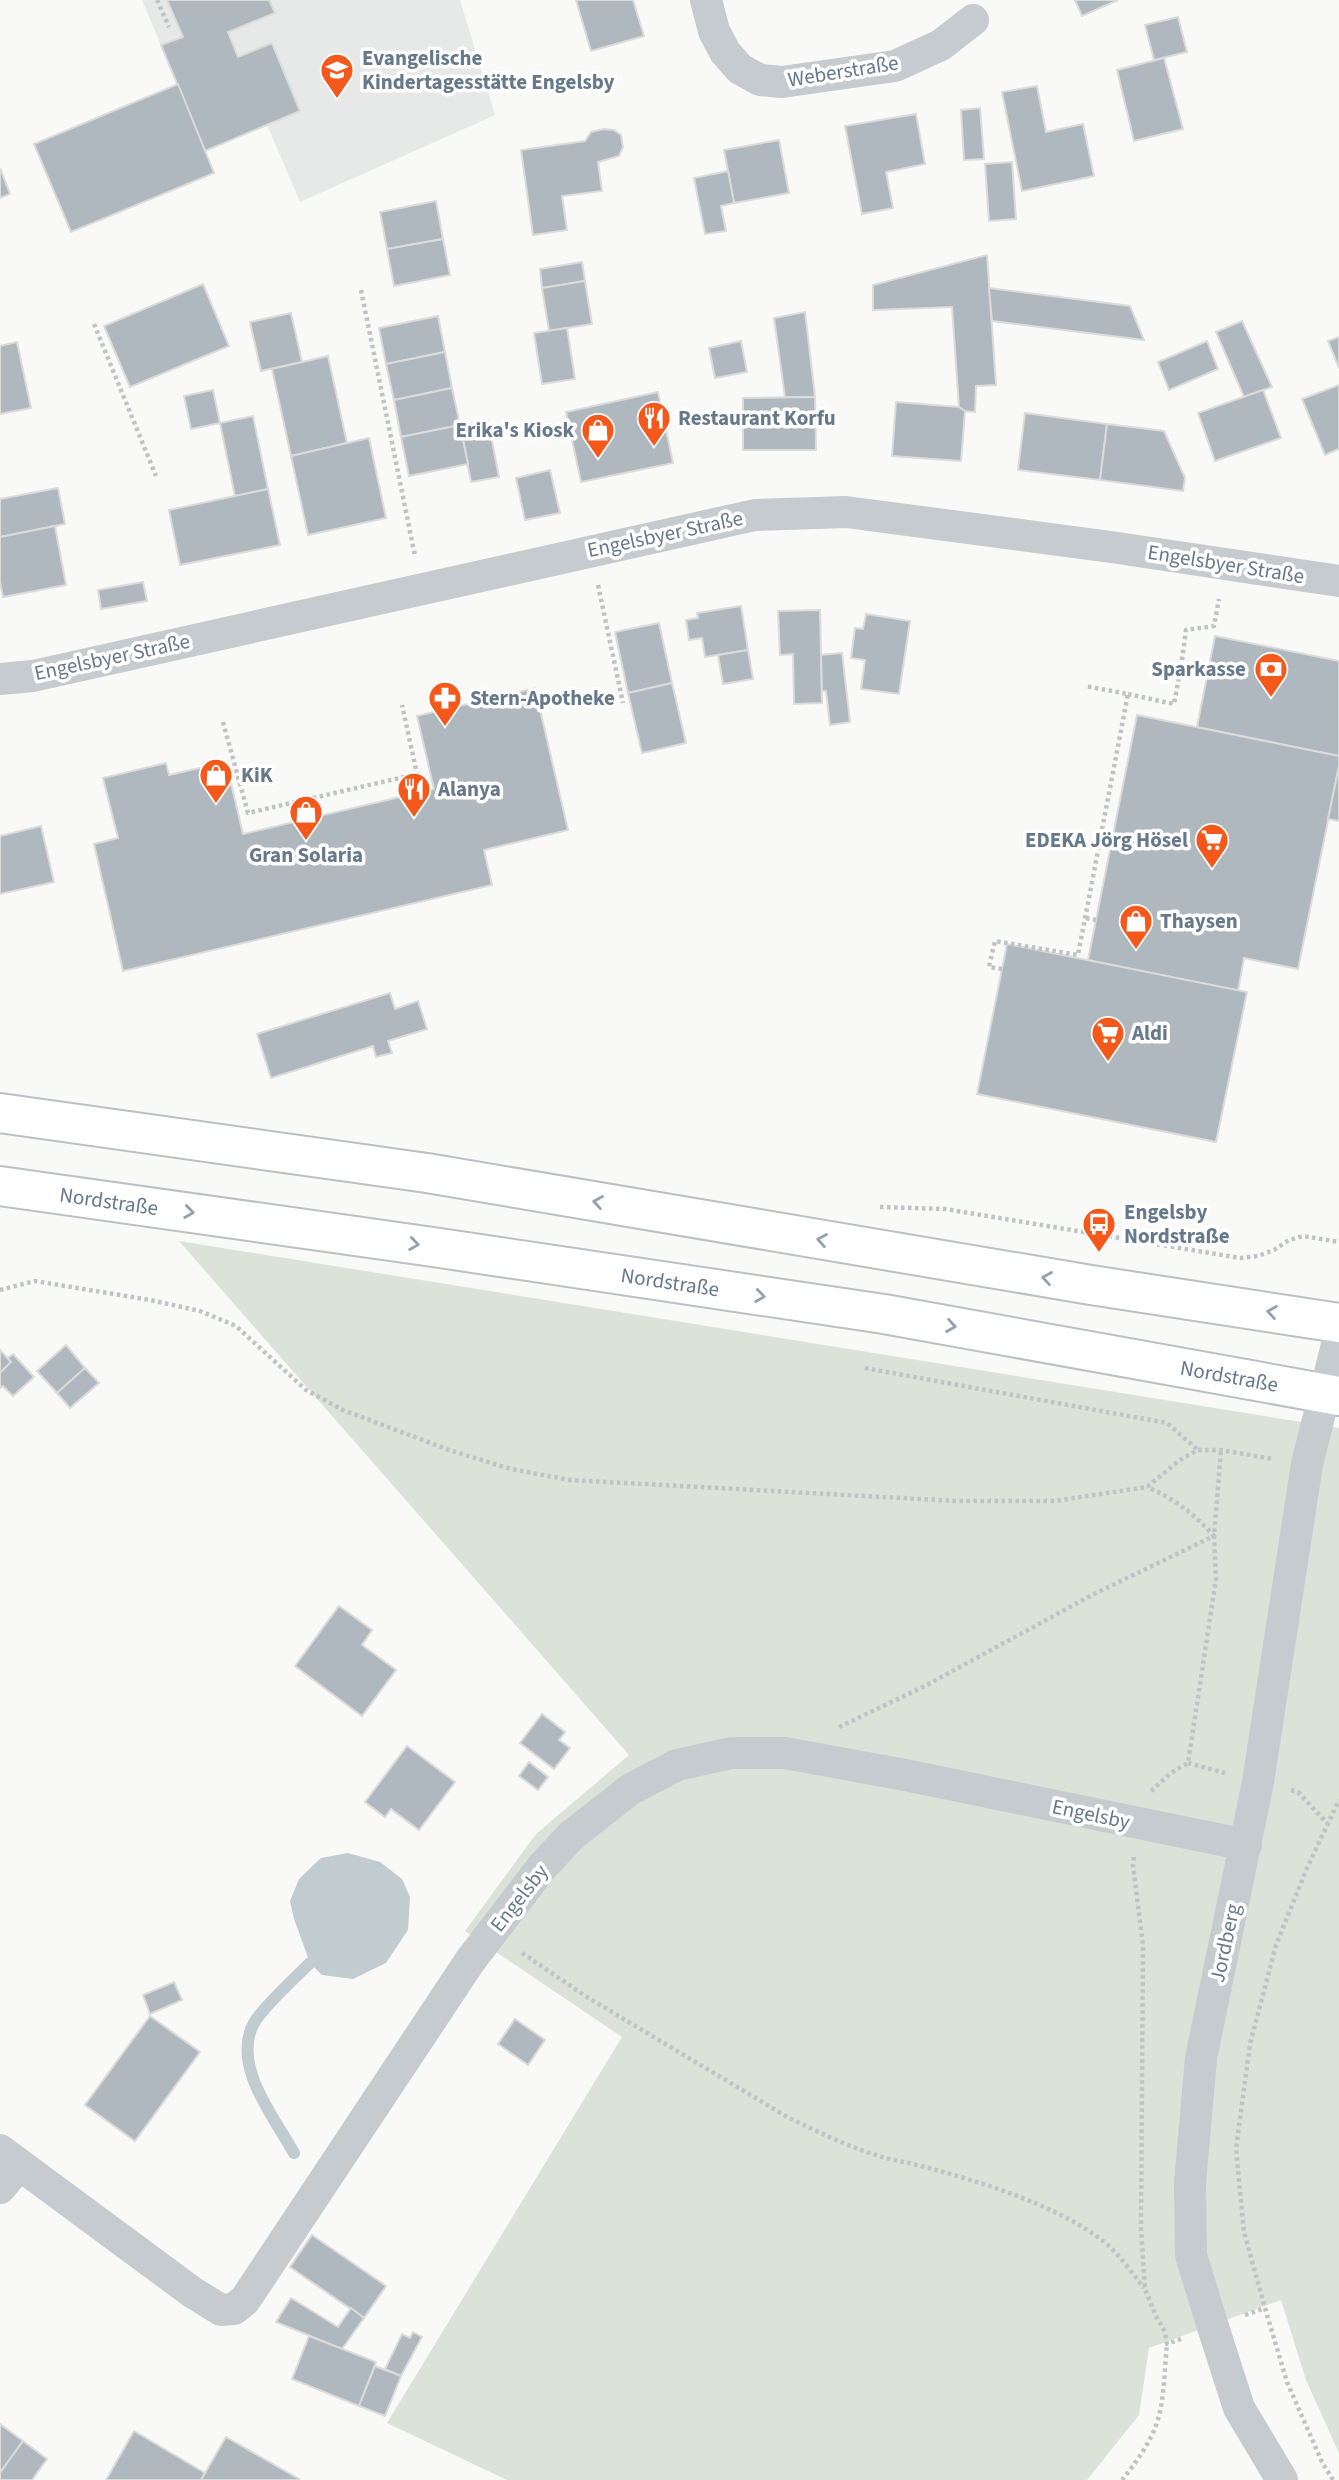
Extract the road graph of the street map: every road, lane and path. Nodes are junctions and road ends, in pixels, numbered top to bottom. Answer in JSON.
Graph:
{"nodes":[{"id":1,"x":156,"y":0,"type":"edge"},
{"id":2,"x":706,"y":0,"type":"edge"},
{"id":3,"x":973,"y":20,"type":"dead end"},
{"id":4,"x":169,"y":27,"type":"dead end"},
{"id":5,"x":361,"y":290,"type":"dead end"},
{"id":6,"x":94,"y":324,"type":"dead end"},
{"id":7,"x":156,"y":476,"type":"dead end"},
{"id":8,"x":590,"y":550,"type":"junction"},
{"id":9,"x":1226,"y":564,"type":"junction"},
{"id":10,"x":1339,"y":581,"type":"edge"},
{"id":11,"x":422,"y":588,"type":"junction"},
{"id":12,"x":1181,"y":667,"type":"junction"},
{"id":13,"x":1208,"y":671,"type":"dead end"},
{"id":14,"x":0,"y":679,"type":"edge"},
{"id":15,"x":1085,"y":686,"type":"dead end"},
{"id":16,"x":1128,"y":694,"type":"junction"},
{"id":17,"x":623,"y":703,"type":"dead end"},
{"id":18,"x":402,"y":705,"type":"dead end"},
{"id":19,"x":223,"y":722,"type":"dead end"},
{"id":20,"x":1086,"y":918,"type":"junction"},
{"id":21,"x":1096,"y":920,"type":"dead end"},
{"id":22,"x":1002,"y":969,"type":"dead end"},
{"id":23,"x":0,"y":1113,"type":"edge"},
{"id":24,"x":0,"y":1186,"type":"edge"},
{"id":25,"x":1339,"y":1242,"type":"edge"},
{"id":26,"x":1240,"y":1258,"type":"dead end"},
{"id":27,"x":0,"y":1290,"type":"edge"},
{"id":28,"x":1339,"y":1323,"type":"edge"},
{"id":29,"x":1339,"y":1337,"type":"edge"},
{"id":30,"x":865,"y":1368,"type":"dead end"},
{"id":31,"x":1332,"y":1395,"type":"edge"},
{"id":32,"x":1198,"y":1450,"type":"junction"},
{"id":33,"x":1221,"y":1450,"type":"junction"},
{"id":34,"x":1307,"y":1464,"type":"junction"},
{"id":35,"x":1147,"y":1488,"type":"junction"},
{"id":36,"x":1214,"y":1536,"type":"junction"},
{"id":37,"x":785,"y":1753,"type":"junction"},
{"id":38,"x":1339,"y":1800,"type":"edge"},
{"id":39,"x":1138,"y":1824,"type":"junction"},
{"id":40,"x":1246,"y":1845,"type":"junction"},
{"id":41,"x":494,"y":1930,"type":"junction"},
{"id":42,"x":6,"y":2168,"type":"edge"},
{"id":43,"x":1145,"y":2289,"type":"junction"},
{"id":44,"x":1213,"y":2327,"type":"junction"},
{"id":45,"x":1167,"y":2344,"type":"junction"},
{"id":46,"x":1122,"y":2480,"type":"edge"},
{"id":47,"x":1282,"y":2480,"type":"edge"},
{"id":48,"x":1333,"y":2480,"type":"edge"}],
"edges":[{"from":1,"to":4,"type":"path"},
{"from":2,"to":3,"type":"street","name":"Weberstraße"},
{"from":5,"to":11,"type":"path"},
{"from":6,"to":7,"type":"path"},
{"from":8,"to":9,"type":"street","name":"Engelsbyer Straße"},
{"from":8,"to":11,"type":"street","name":"Engelsbyer Straße"},
{"from":8,"to":17,"type":"path"},
{"from":9,"to":10,"type":"street","name":"Engelsbyer Straße"},
{"from":9,"to":12,"type":"path"},
{"from":11,"to":14,"type":"street","name":"Engelsbyer Straße"},
{"from":12,"to":13,"type":"path"},
{"from":12,"to":16,"type":"path"},
{"from":15,"to":16,"type":"path"},
{"from":16,"to":20,"type":"path"},
{"from":18,"to":19,"type":"path"},
{"from":20,"to":21,"type":"path"},
{"from":20,"to":22,"type":"path"},
{"from":28,"to":23,"type":"main road","one_way":true},
{"from":24,"to":31,"type":"main road","name":"Nordstraße","one_way":true},
{"from":25,"to":26,"type":"path"},
{"from":27,"to":35,"type":"path"},
{"from":29,"to":31,"type":"street","name":"Jordberg"},
{"from":30,"to":32,"type":"path"},
{"from":31,"to":34,"type":"street","name":"Jordberg"},
{"from":32,"to":33,"type":"path"},
{"from":32,"to":35,"type":"path"},
{"from":33,"to":34,"type":"path"},
{"from":33,"to":36,"type":"path"},
{"from":34,"to":40,"type":"street","name":"Jordberg"},
{"from":35,"to":36,"type":"path"},
{"from":36,"to":37,"type":"path"},
{"from":36,"to":39,"type":"path"},
{"from":37,"to":39,"type":"street","name":"Engelsby"},
{"from":37,"to":41,"type":"street","name":"Engelsby"},
{"from":38,"to":48,"type":"path"},
{"from":39,"to":40,"type":"street","name":"Engelsby"},
{"from":39,"to":43,"type":"path"},
{"from":40,"to":44,"type":"street","name":"Jordberg"},
{"from":41,"to":42,"type":"street","name":"Engelsby"},
{"from":41,"to":43,"type":"path"},
{"from":43,"to":45,"type":"path"},
{"from":44,"to":45,"type":"path"},
{"from":44,"to":47,"type":"street","name":"Jordberg"},
{"from":45,"to":46,"type":"path"}]}
